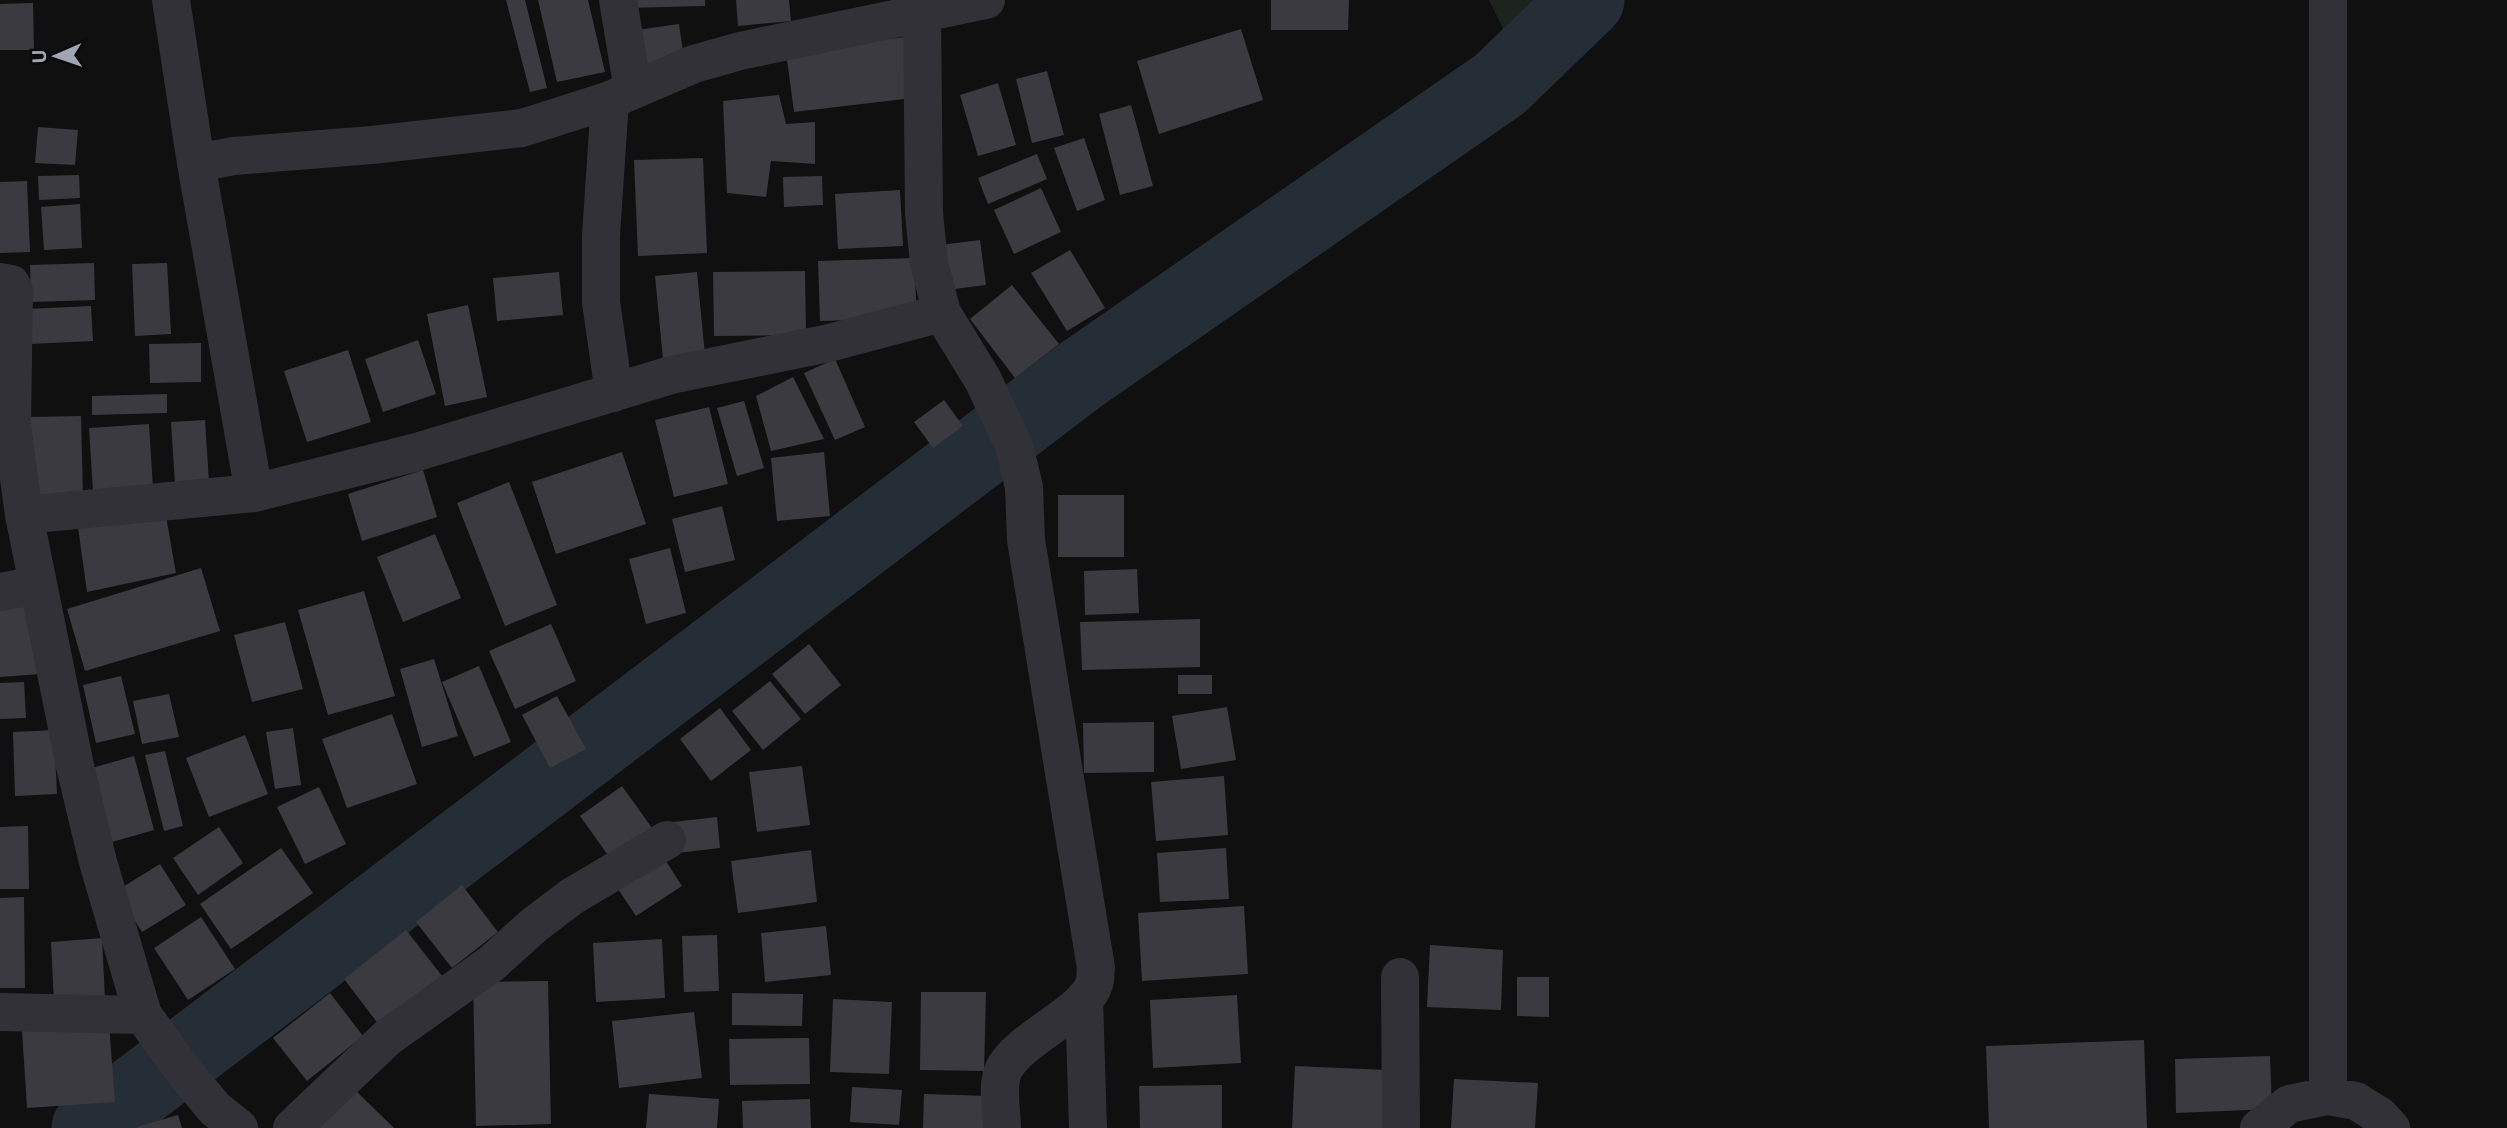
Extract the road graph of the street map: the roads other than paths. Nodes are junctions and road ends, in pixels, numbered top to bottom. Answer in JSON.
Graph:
{"nodes":[{"id":1,"x":171,"y":0,"type":"edge"},
{"id":2,"x":618,"y":0,"type":"edge"},
{"id":3,"x":986,"y":0,"type":"edge"},
{"id":4,"x":2329,"y":0,"type":"edge"},
{"id":5,"x":922,"y":12,"type":"junction"},
{"id":6,"x":622,"y":95,"type":"junction"},
{"id":7,"x":196,"y":163,"type":"junction"},
{"id":8,"x":0,"y":282,"type":"edge"},
{"id":9,"x":942,"y":313,"type":"junction"},
{"id":10,"x":614,"y":393,"type":"junction"},
{"id":11,"x":254,"y":493,"type":"junction"},
{"id":12,"x":24,"y":515,"type":"junction"},
{"id":13,"x":38,"y":585,"type":"junction"},
{"id":14,"x":0,"y":592,"type":"edge"},
{"id":15,"x":667,"y":840,"type":"dead end"},
{"id":16,"x":1400,"y":977,"type":"dead end"},
{"id":17,"x":1084,"y":999,"type":"junction"},
{"id":18,"x":0,"y":1012,"type":"edge"},
{"id":19,"x":149,"y":1024,"type":"junction"},
{"id":20,"x":2328,"y":1096,"type":"junction"},
{"id":21,"x":239,"y":1128,"type":"edge"},
{"id":22,"x":292,"y":1128,"type":"edge"},
{"id":23,"x":1002,"y":1128,"type":"edge"},
{"id":24,"x":1088,"y":1128,"type":"edge"},
{"id":25,"x":1401,"y":1128,"type":"edge"},
{"id":26,"x":2259,"y":1128,"type":"edge"},
{"id":27,"x":2390,"y":1128,"type":"edge"}],
"edges":[{"from":1,"to":7,"type":"street"},
{"from":2,"to":6,"type":"street"},
{"from":3,"to":5,"type":"street"},
{"from":4,"to":20,"type":"street"},
{"from":5,"to":6,"type":"street"},
{"from":5,"to":9,"type":"street"},
{"from":6,"to":7,"type":"street"},
{"from":6,"to":10,"type":"street"},
{"from":7,"to":11,"type":"street"},
{"from":8,"to":12,"type":"street"},
{"from":9,"to":10,"type":"street"},
{"from":9,"to":17,"type":"street"},
{"from":10,"to":11,"type":"street"},
{"from":11,"to":12,"type":"street"},
{"from":12,"to":13,"type":"street"},
{"from":13,"to":14,"type":"street"},
{"from":13,"to":19,"type":"street"},
{"from":15,"to":22,"type":"street"},
{"from":16,"to":25,"type":"street"},
{"from":17,"to":23,"type":"street"},
{"from":17,"to":24,"type":"street"},
{"from":18,"to":19,"type":"street"},
{"from":19,"to":21,"type":"street"},
{"from":20,"to":26,"type":"street"},
{"from":20,"to":27,"type":"street"}]}
